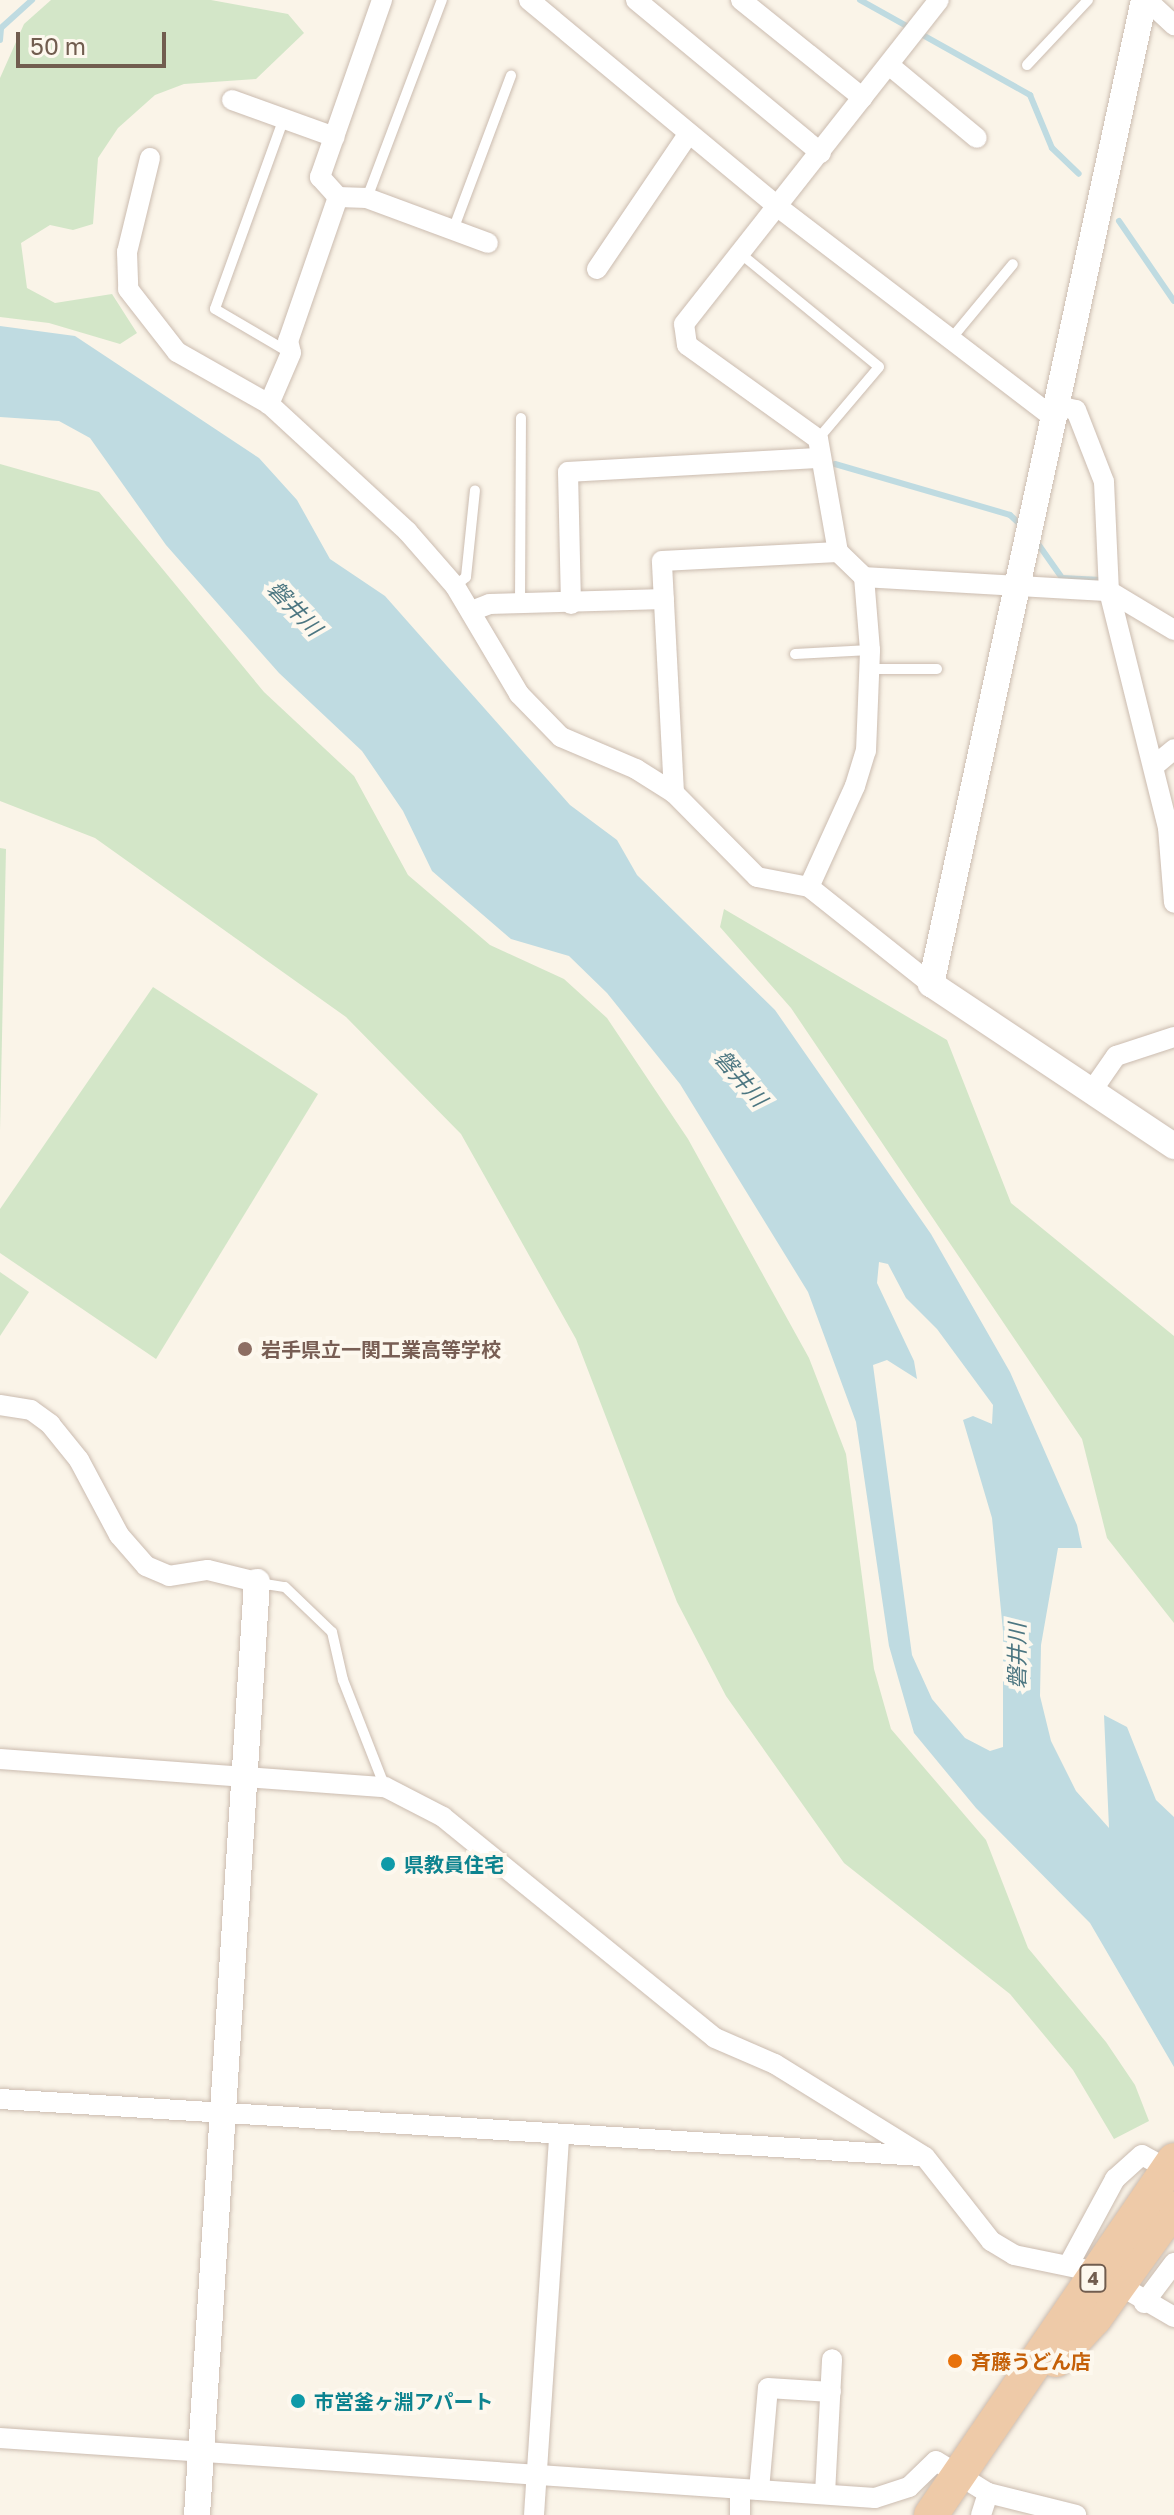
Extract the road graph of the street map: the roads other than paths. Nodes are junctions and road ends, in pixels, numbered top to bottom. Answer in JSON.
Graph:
{"nodes":[{"id":1,"x":382,"y":0,"type":"edge"},
{"id":2,"x":442,"y":0,"type":"edge"},
{"id":3,"x":529,"y":0,"type":"edge"},
{"id":4,"x":636,"y":0,"type":"edge"},
{"id":5,"x":741,"y":0,"type":"edge"},
{"id":6,"x":939,"y":0,"type":"edge"},
{"id":7,"x":1088,"y":0,"type":"edge"},
{"id":8,"x":1146,"y":0,"type":"edge"},
{"id":9,"x":1174,"y":25,"type":"edge"},
{"id":10,"x":889,"y":65,"type":"junction"},
{"id":11,"x":1027,"y":65,"type":"dead end"},
{"id":12,"x":511,"y":76,"type":"dead end"},
{"id":13,"x":863,"y":98,"type":"junction"},
{"id":14,"x":232,"y":100,"type":"dead end"},
{"id":15,"x":284,"y":118,"type":"junction"},
{"id":16,"x":689,"y":133,"type":"junction"},
{"id":17,"x":335,"y":137,"type":"junction"},
{"id":18,"x":977,"y":138,"type":"dead end"},
{"id":19,"x":821,"y":153,"type":"junction"},
{"id":20,"x":150,"y":158,"type":"dead end"},
{"id":21,"x":338,"y":197,"type":"junction"},
{"id":22,"x":367,"y":198,"type":"junction"},
{"id":23,"x":778,"y":207,"type":"junction"},
{"id":24,"x":453,"y":230,"type":"junction"},
{"id":25,"x":488,"y":243,"type":"dead end"},
{"id":26,"x":741,"y":254,"type":"junction"},
{"id":27,"x":1013,"y":264,"type":"dead end"},
{"id":28,"x":597,"y":269,"type":"dead end"},
{"id":29,"x":951,"y":339,"type":"junction"},
{"id":30,"x":291,"y":353,"type":"junction"},
{"id":31,"x":269,"y":404,"type":"junction"},
{"id":32,"x":1057,"y":412,"type":"junction"},
{"id":33,"x":521,"y":418,"type":"dead end"},
{"id":34,"x":820,"y":448,"type":"junction"},
{"id":35,"x":475,"y":490,"type":"dead end"},
{"id":36,"x":838,"y":552,"type":"junction"},
{"id":37,"x":864,"y":577,"type":"junction"},
{"id":38,"x":455,"y":586,"type":"junction"},
{"id":39,"x":1015,"y":586,"type":"junction"},
{"id":40,"x":1109,"y":591,"type":"junction"},
{"id":41,"x":664,"y":599,"type":"junction"},
{"id":42,"x":520,"y":604,"type":"junction"},
{"id":43,"x":571,"y":604,"type":"junction"},
{"id":44,"x":474,"y":610,"type":"junction"},
{"id":45,"x":1174,"y":630,"type":"edge"},
{"id":46,"x":795,"y":654,"type":"dead end"},
{"id":47,"x":870,"y":659,"type":"junction"},
{"id":48,"x":937,"y":669,"type":"dead end"},
{"id":49,"x":1174,"y":749,"type":"edge"},
{"id":50,"x":1154,"y":766,"type":"junction"},
{"id":51,"x":674,"y":793,"type":"junction"},
{"id":52,"x":1172,"y":871,"type":"edge"},
{"id":53,"x":809,"y":887,"type":"junction"},
{"id":54,"x":1174,"y":903,"type":"edge"},
{"id":55,"x":931,"y":984,"type":"junction"},
{"id":56,"x":1174,"y":1037,"type":"edge"},
{"id":57,"x":1091,"y":1092,"type":"junction"},
{"id":58,"x":1174,"y":1146,"type":"edge"},
{"id":59,"x":0,"y":1405,"type":"edge"},
{"id":60,"x":257,"y":1582,"type":"junction"},
{"id":61,"x":0,"y":1759,"type":"edge"},
{"id":62,"x":245,"y":1776,"type":"junction"},
{"id":63,"x":385,"y":1787,"type":"junction"},
{"id":64,"x":0,"y":2099,"type":"edge"},
{"id":65,"x":224,"y":2114,"type":"junction"},
{"id":66,"x":559,"y":2137,"type":"junction"},
{"id":67,"x":925,"y":2157,"type":"junction"},
{"id":68,"x":1167,"y":2160,"type":"edge"},
{"id":69,"x":1174,"y":2208,"type":"edge"},
{"id":70,"x":1174,"y":2263,"type":"edge"},
{"id":71,"x":1107,"y":2282,"type":"junction"},
{"id":72,"x":1174,"y":2317,"type":"edge"},
{"id":73,"x":832,"y":2359,"type":"dead end"},
{"id":74,"x":831,"y":2392,"type":"junction"},
{"id":75,"x":0,"y":2438,"type":"edge"},
{"id":76,"x":202,"y":2453,"type":"junction"},
{"id":77,"x":958,"y":2475,"type":"junction"},
{"id":78,"x":537,"y":2476,"type":"junction"},
{"id":79,"x":750,"y":2490,"type":"junction"},
{"id":80,"x":988,"y":2493,"type":"junction"},
{"id":81,"x":825,"y":2494,"type":"junction"},
{"id":82,"x":197,"y":2515,"type":"edge"},
{"id":83,"x":534,"y":2515,"type":"edge"},
{"id":84,"x":740,"y":2515,"type":"edge"},
{"id":85,"x":931,"y":2515,"type":"edge"},
{"id":86,"x":981,"y":2515,"type":"edge"},
{"id":87,"x":1076,"y":2515,"type":"edge"}],
"edges":[{"from":1,"to":17,"type":"street"},
{"from":2,"to":22,"type":"lane"},
{"from":3,"to":16,"type":"street"},
{"from":4,"to":19,"type":"street"},
{"from":5,"to":13,"type":"street"},
{"from":6,"to":10,"type":"street"},
{"from":7,"to":11,"type":"lane"},
{"from":8,"to":9,"type":"street"},
{"from":8,"to":32,"type":"street"},
{"from":10,"to":13,"type":"street"},
{"from":10,"to":18,"type":"street"},
{"from":12,"to":24,"type":"lane"},
{"from":13,"to":19,"type":"street"},
{"from":14,"to":15,"type":"street"},
{"from":15,"to":17,"type":"street"},
{"from":15,"to":30,"type":"lane"},
{"from":16,"to":23,"type":"street"},
{"from":16,"to":28,"type":"street"},
{"from":17,"to":21,"type":"street"},
{"from":19,"to":23,"type":"street"},
{"from":20,"to":31,"type":"street"},
{"from":21,"to":22,"type":"street"},
{"from":21,"to":30,"type":"street"},
{"from":22,"to":24,"type":"street"},
{"from":23,"to":26,"type":"street"},
{"from":23,"to":29,"type":"street"},
{"from":24,"to":25,"type":"street"},
{"from":26,"to":34,"type":"lane"},
{"from":26,"to":34,"type":"street"},
{"from":27,"to":29,"type":"lane"},
{"from":29,"to":32,"type":"street"},
{"from":30,"to":31,"type":"street"},
{"from":31,"to":38,"type":"street"},
{"from":32,"to":39,"type":"street"},
{"from":32,"to":40,"type":"street"},
{"from":33,"to":42,"type":"lane"},
{"from":34,"to":36,"type":"street"},
{"from":34,"to":43,"type":"street"},
{"from":35,"to":38,"type":"lane"},
{"from":36,"to":37,"type":"street"},
{"from":36,"to":41,"type":"street"},
{"from":37,"to":39,"type":"street"},
{"from":37,"to":47,"type":"street"},
{"from":38,"to":44,"type":"street"},
{"from":39,"to":40,"type":"street"},
{"from":39,"to":55,"type":"street"},
{"from":40,"to":45,"type":"street"},
{"from":40,"to":50,"type":"street"},
{"from":41,"to":43,"type":"street"},
{"from":41,"to":51,"type":"street"},
{"from":42,"to":43,"type":"street"},
{"from":42,"to":44,"type":"street"},
{"from":44,"to":51,"type":"street"},
{"from":46,"to":47,"type":"lane"},
{"from":47,"to":48,"type":"lane"},
{"from":47,"to":53,"type":"street"},
{"from":49,"to":50,"type":"street"},
{"from":50,"to":52,"type":"street"},
{"from":51,"to":53,"type":"street"},
{"from":52,"to":54,"type":"street"},
{"from":53,"to":55,"type":"street"},
{"from":55,"to":57,"type":"street"},
{"from":56,"to":57,"type":"street"},
{"from":57,"to":58,"type":"street"},
{"from":59,"to":60,"type":"street"},
{"from":60,"to":62,"type":"street"},
{"from":60,"to":63,"type":"lane"},
{"from":61,"to":62,"type":"street"},
{"from":62,"to":63,"type":"street"},
{"from":62,"to":65,"type":"street"},
{"from":63,"to":67,"type":"street"},
{"from":64,"to":65,"type":"street"},
{"from":65,"to":66,"type":"street"},
{"from":65,"to":76,"type":"street"},
{"from":66,"to":67,"type":"street"},
{"from":66,"to":78,"type":"street"},
{"from":67,"to":71,"type":"street"},
{"from":68,"to":71,"type":"highway","number":"4"},
{"from":69,"to":71,"type":"highway","number":"4"},
{"from":70,"to":71,"type":"street"},
{"from":71,"to":72,"type":"street"},
{"from":71,"to":77,"type":"highway","number":"4"},
{"from":73,"to":74,"type":"street"},
{"from":74,"to":79,"type":"street"},
{"from":74,"to":81,"type":"street"},
{"from":75,"to":76,"type":"street"},
{"from":76,"to":78,"type":"street"},
{"from":76,"to":82,"type":"street"},
{"from":77,"to":80,"type":"street"},
{"from":77,"to":81,"type":"street"},
{"from":77,"to":85,"type":"highway","number":"4"},
{"from":78,"to":79,"type":"street"},
{"from":78,"to":83,"type":"street"},
{"from":79,"to":81,"type":"street"},
{"from":79,"to":84,"type":"street"},
{"from":80,"to":86,"type":"street"},
{"from":80,"to":87,"type":"street"}]}
